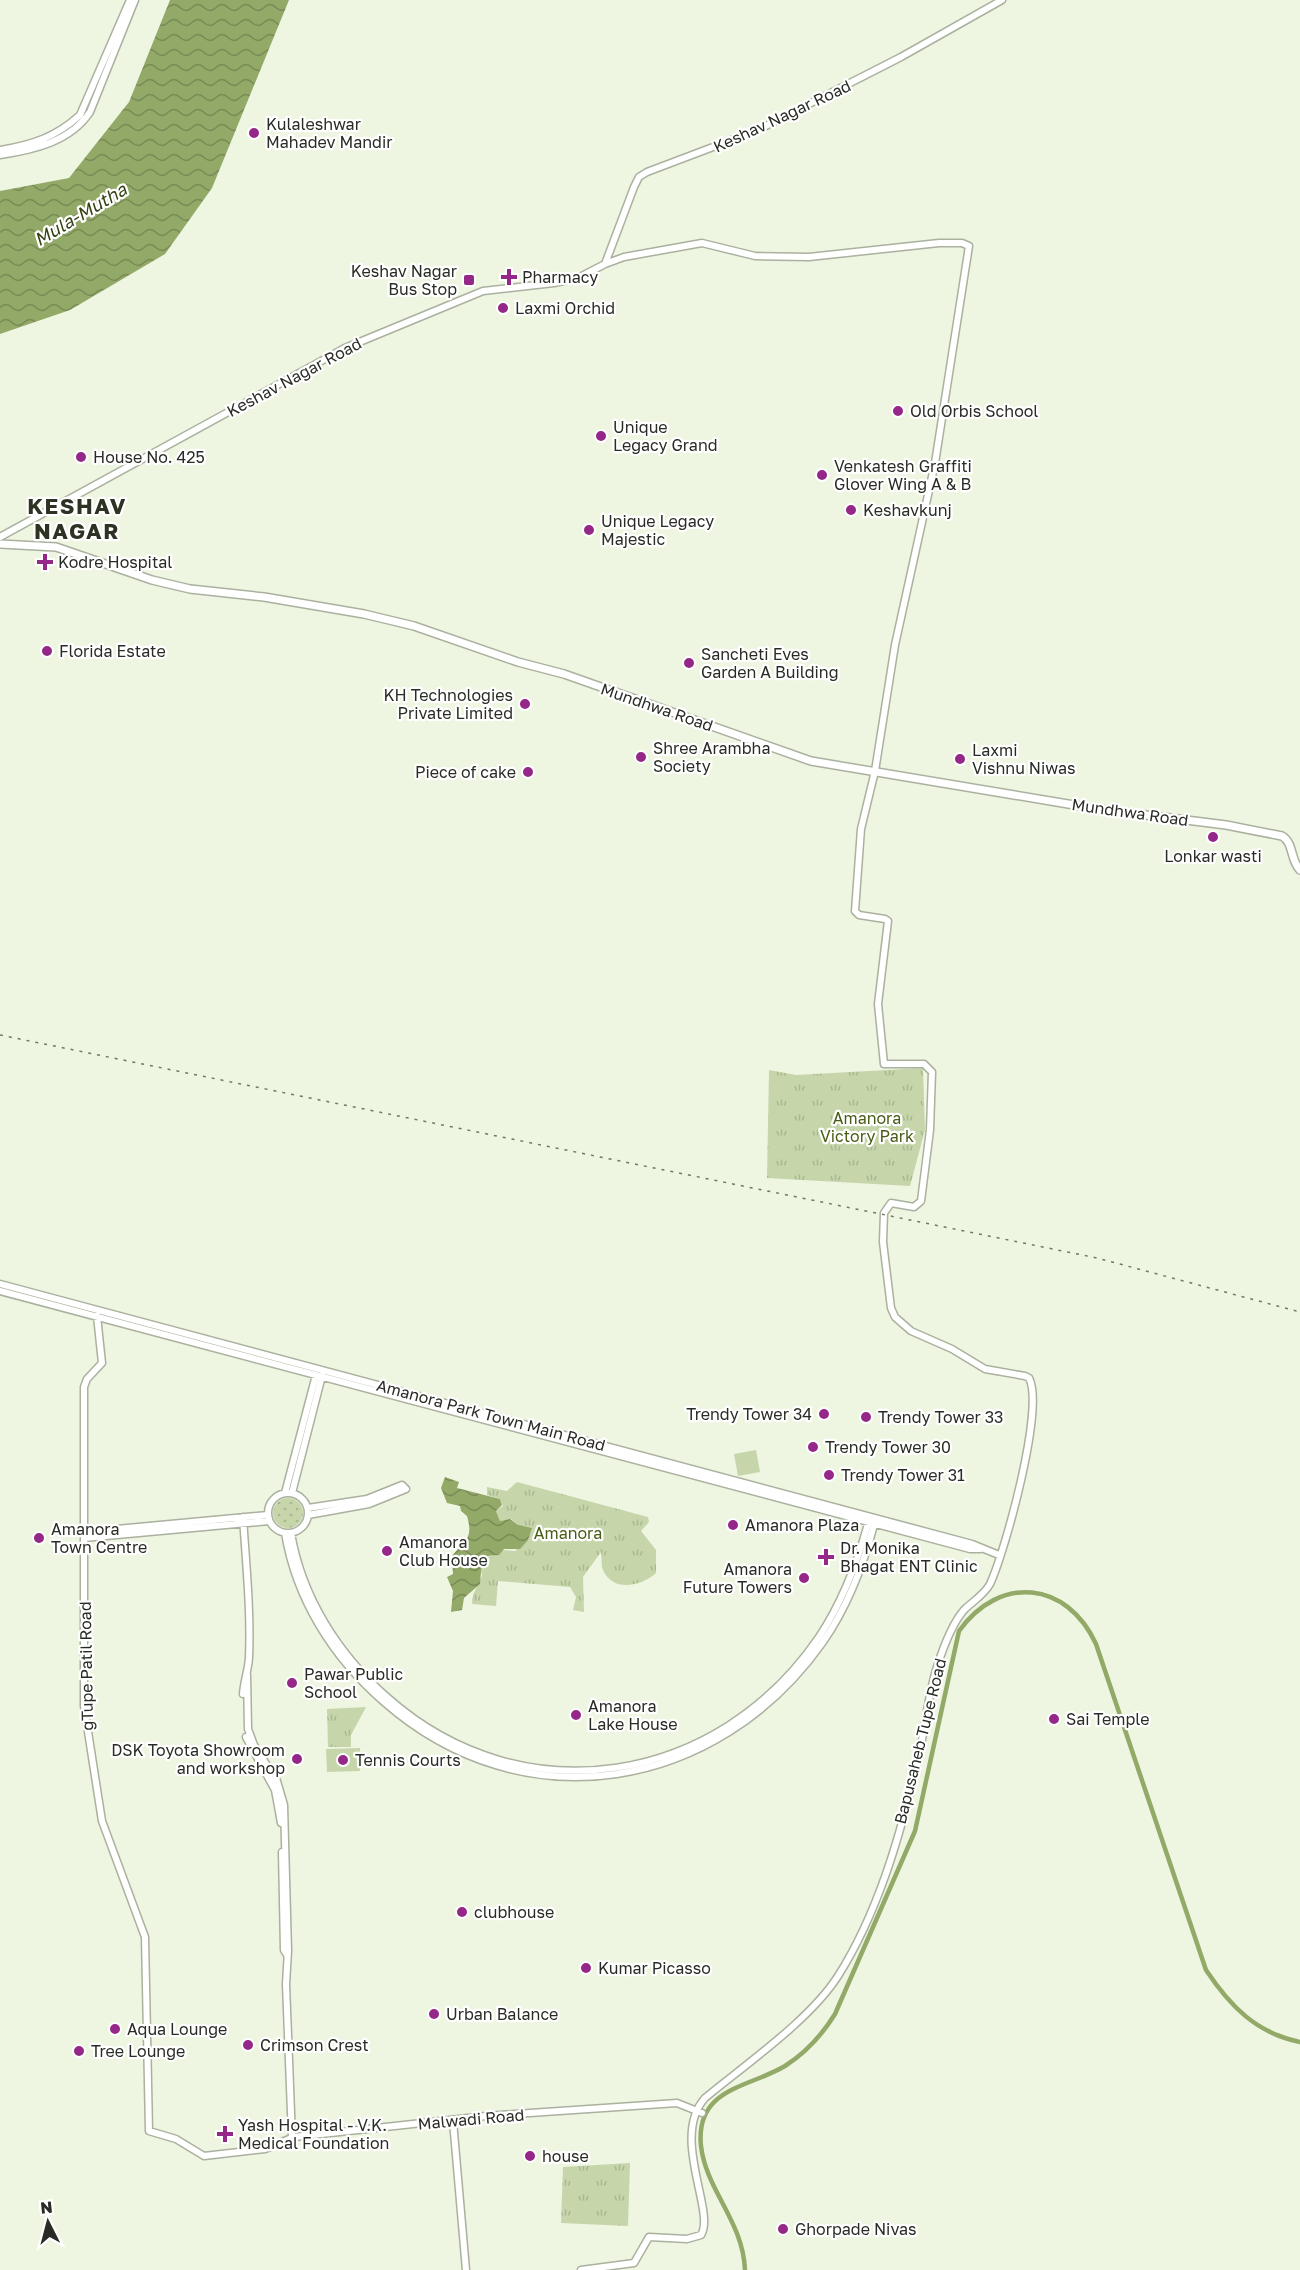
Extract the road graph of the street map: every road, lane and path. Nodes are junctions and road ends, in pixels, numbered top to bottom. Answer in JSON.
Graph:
{"nodes":[{"id":1,"x":130,"y":0,"type":"edge"},
{"id":2,"x":135,"y":0,"type":"edge"},
{"id":3,"x":1002,"y":0,"type":"edge"},
{"id":4,"x":120,"y":30,"type":"junction"},
{"id":5,"x":116,"y":41,"type":"junction"},
{"id":6,"x":0,"y":150,"type":"edge"},
{"id":7,"x":0,"y":155,"type":"edge"},
{"id":8,"x":605,"y":264,"type":"junction"},
{"id":9,"x":0,"y":537,"type":"edge"},
{"id":10,"x":0,"y":544,"type":"edge"},
{"id":11,"x":875,"y":771,"type":"junction"},
{"id":12,"x":1300,"y":870,"type":"edge"},
{"id":13,"x":0,"y":1284,"type":"edge"},
{"id":14,"x":0,"y":1291,"type":"edge"},
{"id":15,"x":97,"y":1316,"type":"junction"},
{"id":16,"x":319,"y":1376,"type":"junction"},
{"id":17,"x":285,"y":1493,"type":"junction"},
{"id":18,"x":292,"y":1493,"type":"junction"},
{"id":19,"x":308,"y":1512,"type":"junction"},
{"id":20,"x":269,"y":1518,"type":"junction"},
{"id":21,"x":243,"y":1520,"type":"junction"},
{"id":22,"x":872,"y":1520,"type":"junction"},
{"id":23,"x":288,"y":1533,"type":"junction"},
{"id":24,"x":84,"y":1535,"type":"junction"},
{"id":25,"x":999,"y":1555,"type":"junction"},
{"id":26,"x":699,"y":2112,"type":"junction"},
{"id":27,"x":453,"y":2121,"type":"junction"},
{"id":28,"x":292,"y":2138,"type":"junction"},
{"id":29,"x":204,"y":2156,"type":"joint"},
{"id":30,"x":466,"y":2270,"type":"edge"},
{"id":31,"x":581,"y":2270,"type":"edge"}],
"edges":[{"from":1,"to":4,"type":"street"},
{"from":2,"to":4,"type":"street"},
{"from":3,"to":8,"type":"street","name":"Keshav Nagar Road"},
{"from":4,"to":5,"type":"street"},
{"from":5,"to":6,"type":"street"},
{"from":5,"to":7,"type":"street"},
{"from":8,"to":9,"type":"street","name":"Keshav Nagar Road"},
{"from":8,"to":11,"type":"street","name":"Keshav Nagar Road"},
{"from":10,"to":11,"type":"main road","name":"Mundhwa Road"},
{"from":11,"to":12,"type":"main road","name":"Mundhwa Road"},
{"from":11,"to":25,"type":"street","name":"Bapusaheb Tupe Road"},
{"from":13,"to":22,"type":"street","name":"Amanora Park Town Main Road"},
{"from":14,"to":15,"type":"street","name":"Amanora Park Town Main Road"},
{"from":15,"to":16,"type":"street","name":"Amanora Park Town Main Road"},
{"from":15,"to":24,"type":"street","name":"gTupe Patil Road"},
{"from":16,"to":17,"type":"street"},
{"from":16,"to":18,"type":"street"},
{"from":16,"to":22,"type":"street","name":"Amanora Park Town Main Road"},
{"from":17,"to":18,"type":"street"},
{"from":17,"to":20,"type":"street"},
{"from":18,"to":19,"type":"street"},
{"from":19,"to":19,"type":"street"},
{"from":19,"to":23,"type":"street"},
{"from":20,"to":21,"type":"street"},
{"from":20,"to":23,"type":"street"},
{"from":21,"to":24,"type":"street"},
{"from":21,"to":28,"type":"street"},
{"from":22,"to":23,"type":"street"},
{"from":22,"to":25,"type":"street","name":"Amanora Park Town Main Road"},
{"from":24,"to":29,"type":"street","name":"gTupe Patil Road"},
{"from":25,"to":26,"type":"street","name":"Bapusaheb Tupe Road"},
{"from":26,"to":27,"type":"street","name":"Malwadi Road"},
{"from":26,"to":31,"type":"street"},
{"from":27,"to":28,"type":"street","name":"Malwadi Road"},
{"from":27,"to":30,"type":"street"},
{"from":28,"to":29,"type":"street","name":"Malwadi Road"}]}
